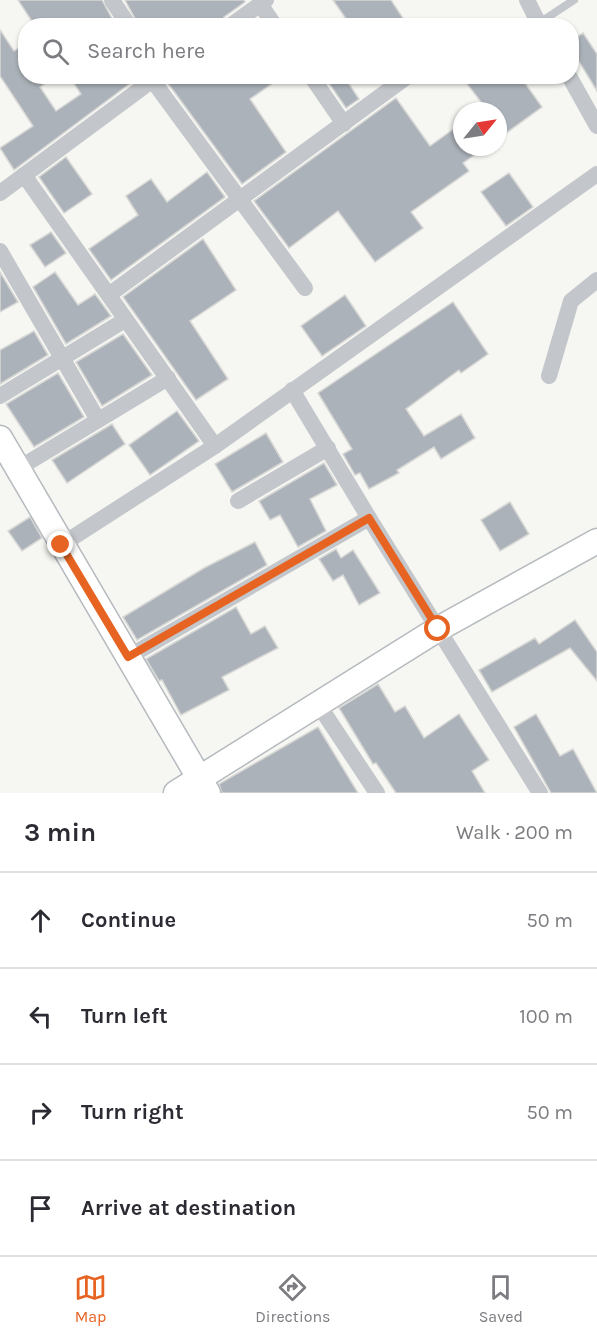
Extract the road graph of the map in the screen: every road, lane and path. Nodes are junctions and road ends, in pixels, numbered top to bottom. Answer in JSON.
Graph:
{"nodes":[{"id":1,"x":112,"y":0,"type":"edge"},
{"id":2,"x":527,"y":0,"type":"edge"},
{"id":3,"x":574,"y":0,"type":"edge"},
{"id":4,"x":263,"y":2,"type":"edge"},
{"id":5,"x":124,"y":18,"type":"edge"},
{"id":6,"x":241,"y":18,"type":"edge"},
{"id":7,"x":271,"y":18,"type":"edge"},
{"id":8,"x":536,"y":18,"type":"edge"},
{"id":9,"x":548,"y":18,"type":"edge"},
{"id":10,"x":148,"y":84,"type":"edge"},
{"id":11,"x":158,"y":84,"type":"edge"},
{"id":12,"x":316,"y":84,"type":"edge"},
{"id":13,"x":397,"y":84,"type":"edge"},
{"id":14,"x":573,"y":84,"type":"edge"},
{"id":15,"x":344,"y":124,"type":"junction"},
{"id":16,"x":597,"y":126,"type":"edge"},
{"id":17,"x":597,"y":174,"type":"edge"},
{"id":18,"x":24,"y":175,"type":"junction"},
{"id":19,"x":0,"y":193,"type":"edge"},
{"id":20,"x":240,"y":201,"type":"junction"},
{"id":21,"x":0,"y":251,"type":"edge"},
{"id":22,"x":597,"y":280,"type":"edge"},
{"id":23,"x":305,"y":288,"type":"dead end"},
{"id":24,"x":110,"y":294,"type":"junction"},
{"id":25,"x":125,"y":320,"type":"junction"},
{"id":26,"x":63,"y":358,"type":"junction"},
{"id":27,"x":549,"y":376,"type":"dead end"},
{"id":28,"x":168,"y":378,"type":"junction"},
{"id":29,"x":292,"y":390,"type":"junction"},
{"id":30,"x":0,"y":396,"type":"edge"},
{"id":31,"x":98,"y":420,"type":"junction"},
{"id":32,"x":0,"y":438,"type":"edge"},
{"id":33,"x":215,"y":446,"type":"junction"},
{"id":34,"x":328,"y":448,"type":"junction"},
{"id":35,"x":19,"y":468,"type":"junction"},
{"id":36,"x":238,"y":501,"type":"dead end"},
{"id":37,"x":369,"y":518,"type":"junction"},
{"id":38,"x":597,"y":541,"type":"edge"},
{"id":39,"x":61,"y":545,"type":"junction"},
{"id":40,"x":438,"y":629,"type":"junction"},
{"id":41,"x":128,"y":657,"type":"junction"},
{"id":42,"x":318,"y":704,"type":"junction"},
{"id":43,"x":204,"y":786,"type":"edge"},
{"id":44,"x":176,"y":793,"type":"edge"},
{"id":45,"x":377,"y":793,"type":"edge"},
{"id":46,"x":540,"y":793,"type":"edge"}],
"edges":[{"from":1,"to":5,"type":"street"},
{"from":2,"to":8,"type":"street"},
{"from":3,"to":9,"type":"lane"},
{"from":4,"to":6,"type":"street"},
{"from":4,"to":7,"type":"street"},
{"from":10,"to":18,"type":"street"},
{"from":11,"to":20,"type":"street"},
{"from":12,"to":15,"type":"street"},
{"from":13,"to":15,"type":"street"},
{"from":14,"to":16,"type":"street"},
{"from":15,"to":20,"type":"street"},
{"from":17,"to":29,"type":"street"},
{"from":18,"to":19,"type":"street"},
{"from":18,"to":24,"type":"street"},
{"from":20,"to":23,"type":"street"},
{"from":20,"to":24,"type":"street"},
{"from":21,"to":26,"type":"street"},
{"from":22,"to":27,"type":"street"},
{"from":24,"to":25,"type":"street"},
{"from":25,"to":26,"type":"street"},
{"from":25,"to":28,"type":"street"},
{"from":26,"to":30,"type":"street"},
{"from":26,"to":31,"type":"street"},
{"from":28,"to":31,"type":"street"},
{"from":28,"to":33,"type":"street"},
{"from":29,"to":33,"type":"street"},
{"from":29,"to":34,"type":"street"},
{"from":31,"to":35,"type":"street"},
{"from":32,"to":35,"type":"street"},
{"from":33,"to":39,"type":"street"},
{"from":34,"to":36,"type":"street"},
{"from":34,"to":37,"type":"street"},
{"from":35,"to":39,"type":"street"},
{"from":37,"to":40,"type":"street"},
{"from":37,"to":41,"type":"street"},
{"from":38,"to":40,"type":"street"},
{"from":39,"to":41,"type":"street"},
{"from":40,"to":42,"type":"street"},
{"from":40,"to":46,"type":"street"},
{"from":41,"to":43,"type":"street"},
{"from":42,"to":43,"type":"street"},
{"from":42,"to":45,"type":"street"},
{"from":43,"to":44,"type":"street"}]}
